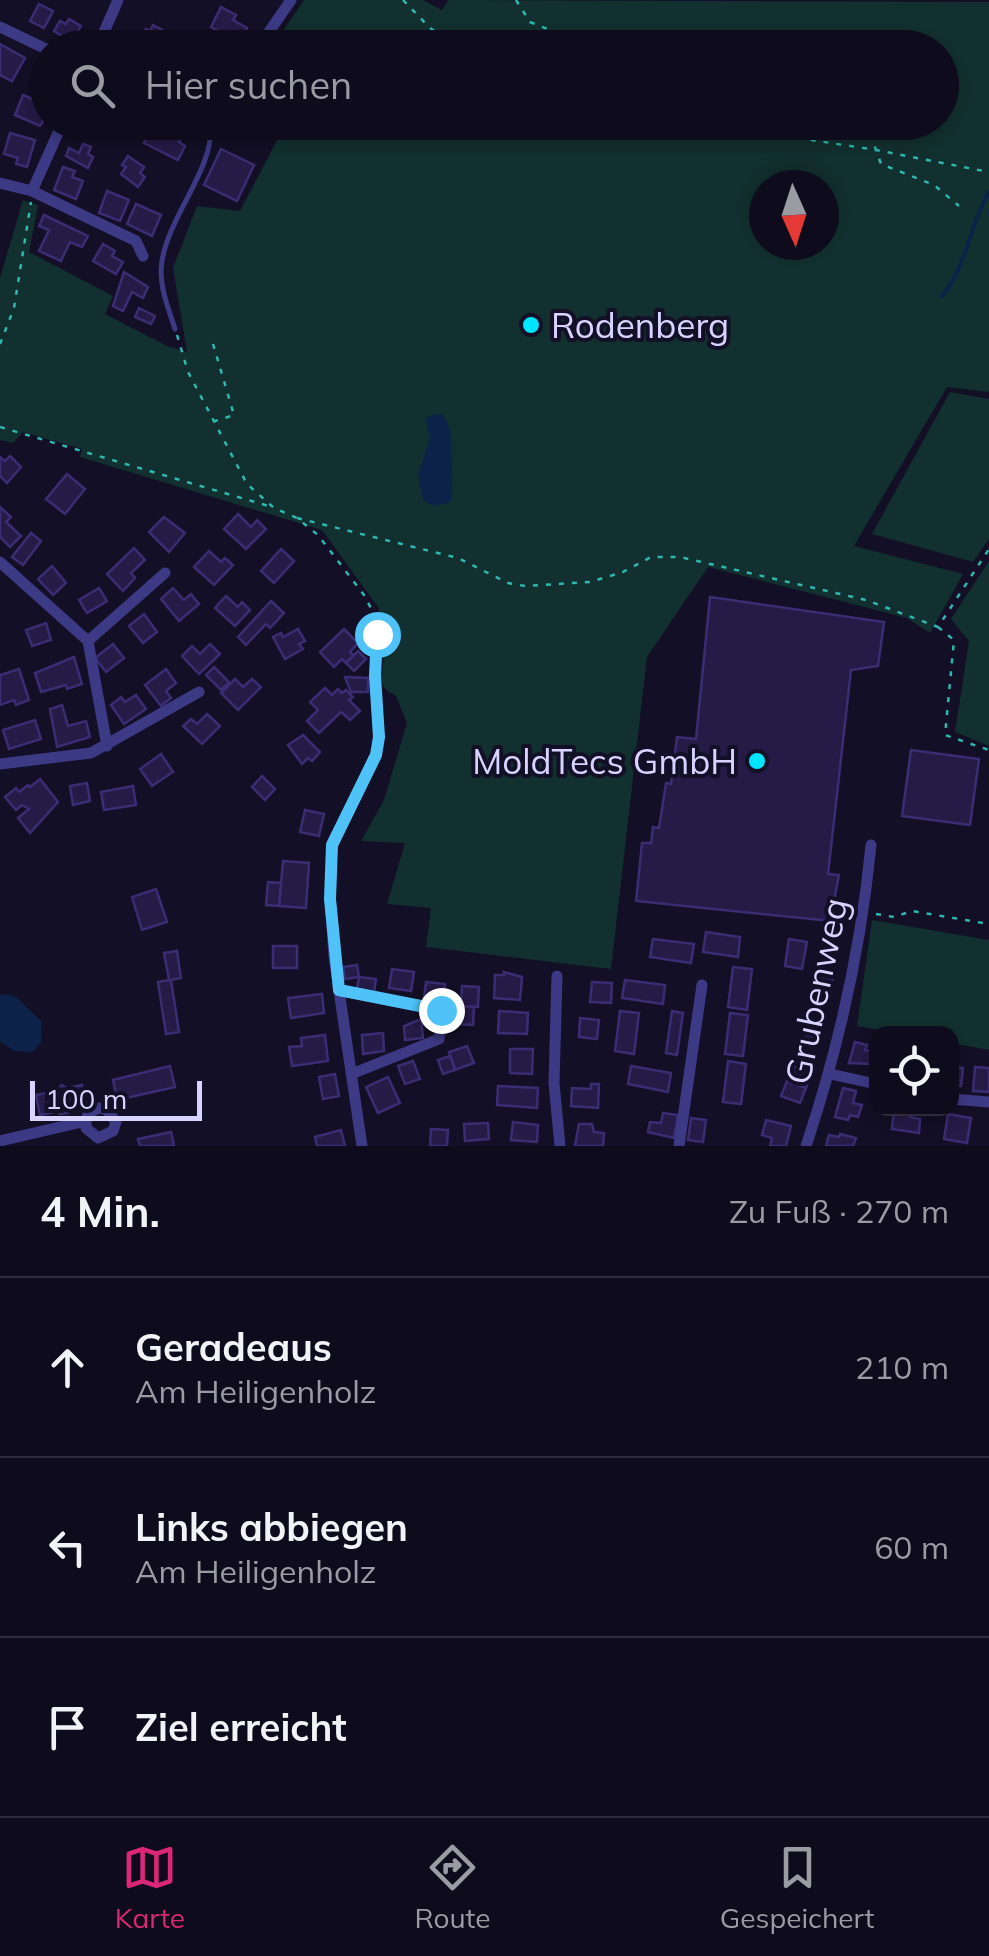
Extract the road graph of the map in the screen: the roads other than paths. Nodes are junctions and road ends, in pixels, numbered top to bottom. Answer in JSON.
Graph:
{"nodes":[{"id":1,"x":118,"y":0,"type":"edge"},
{"id":2,"x":290,"y":0,"type":"edge"},
{"id":3,"x":0,"y":27,"type":"edge"},
{"id":4,"x":105,"y":30,"type":"edge"},
{"id":5,"x":270,"y":30,"type":"edge"},
{"id":6,"x":30,"y":41,"type":"edge"},
{"id":7,"x":55,"y":140,"type":"edge"},
{"id":8,"x":210,"y":140,"type":"edge"},
{"id":9,"x":0,"y":183,"type":"edge"},
{"id":10,"x":32,"y":191,"type":"junction"},
{"id":11,"x":143,"y":256,"type":"dead end"},
{"id":12,"x":175,"y":329,"type":"road end"},
{"id":13,"x":0,"y":562,"type":"edge"},
{"id":14,"x":165,"y":573,"type":"dead end"},
{"id":15,"x":88,"y":641,"type":"junction"},
{"id":16,"x":199,"y":692,"type":"dead end"},
{"id":17,"x":108,"y":746,"type":"junction"},
{"id":18,"x":0,"y":764,"type":"edge"},
{"id":19,"x":871,"y":845,"type":"dead end"},
{"id":20,"x":330,"y":899,"type":"road end"},
{"id":21,"x":557,"y":976,"type":"dead end"},
{"id":22,"x":702,"y":985,"type":"dead end"},
{"id":23,"x":339,"y":990,"type":"junction"},
{"id":24,"x":354,"y":1073,"type":"junction"},
{"id":25,"x":830,"y":1074,"type":"junction"},
{"id":26,"x":869,"y":1082,"type":"edge"},
{"id":27,"x":959,"y":1100,"type":"edge"},
{"id":28,"x":989,"y":1102,"type":"edge"},
{"id":29,"x":86,"y":1120,"type":"dead end"},
{"id":30,"x":0,"y":1140,"type":"edge"},
{"id":31,"x":362,"y":1146,"type":"edge"},
{"id":32,"x":560,"y":1146,"type":"edge"},
{"id":33,"x":680,"y":1146,"type":"edge"},
{"id":34,"x":806,"y":1146,"type":"edge"}],
"edges":[{"from":1,"to":4,"type":"street"},
{"from":2,"to":5,"type":"street"},
{"from":3,"to":6,"type":"street"},
{"from":7,"to":10,"type":"street"},
{"from":8,"to":12,"type":"lane"},
{"from":9,"to":10,"type":"street"},
{"from":10,"to":11,"type":"street"},
{"from":13,"to":15,"type":"street"},
{"from":14,"to":15,"type":"street"},
{"from":15,"to":17,"type":"street"},
{"from":16,"to":17,"type":"street"},
{"from":17,"to":18,"type":"street"},
{"from":19,"to":25,"type":"street","name":"Grubenweg"},
{"from":20,"to":23,"type":"street"},
{"from":21,"to":32,"type":"street"},
{"from":22,"to":33,"type":"street"},
{"from":23,"to":24,"type":"street"},
{"from":23,"to":24,"type":"street"},
{"from":24,"to":31,"type":"street"},
{"from":25,"to":26,"type":"street"},
{"from":25,"to":34,"type":"street","name":"Grubenweg"},
{"from":27,"to":28,"type":"street"},
{"from":29,"to":30,"type":"street"}]}
